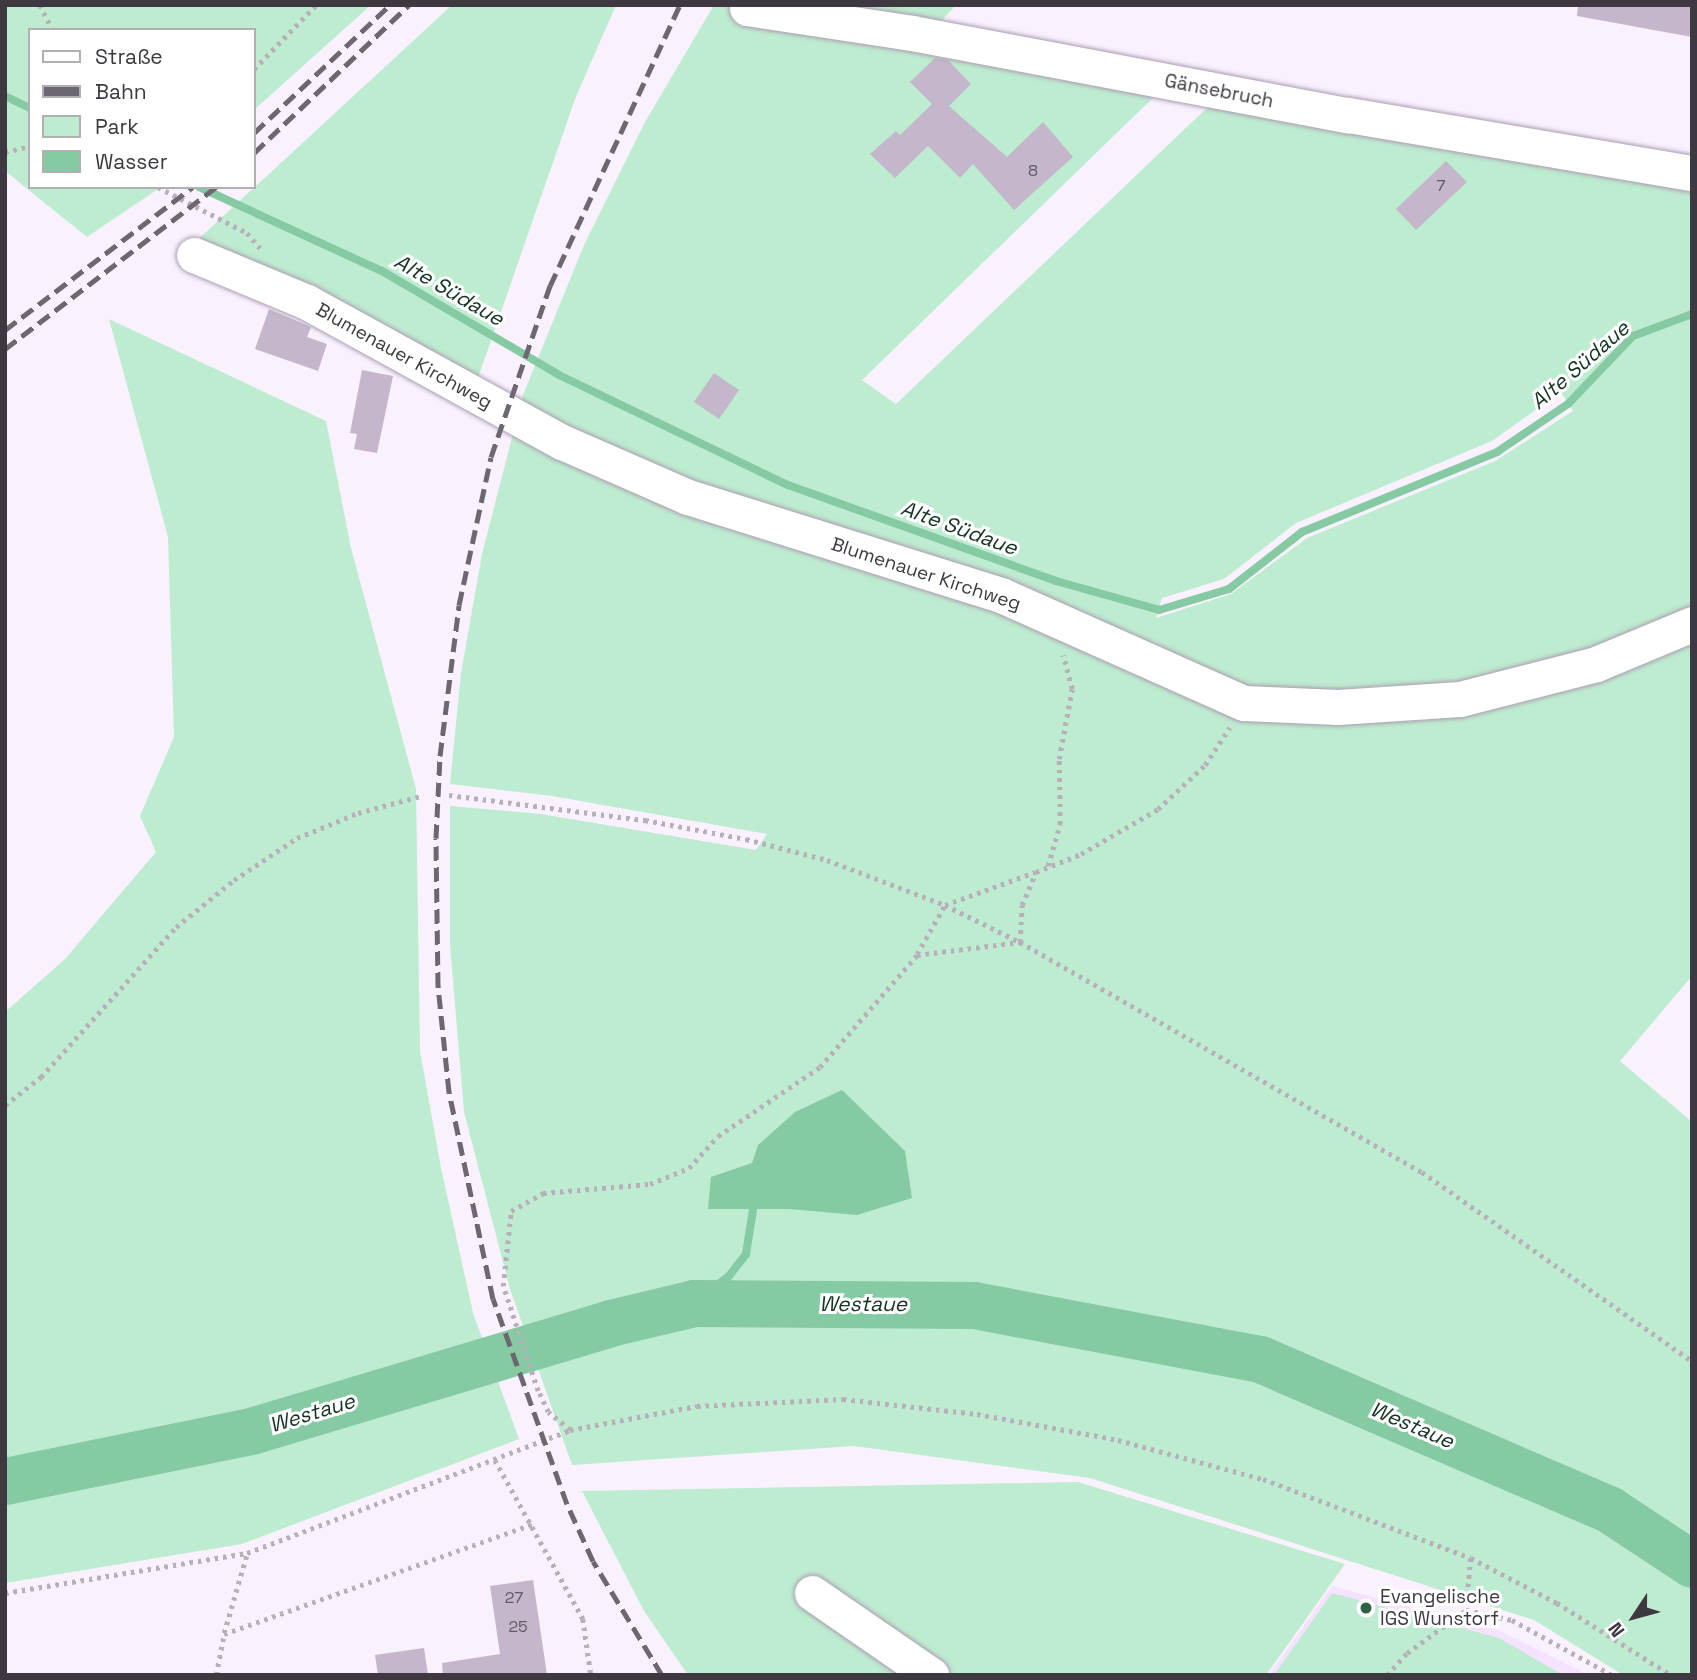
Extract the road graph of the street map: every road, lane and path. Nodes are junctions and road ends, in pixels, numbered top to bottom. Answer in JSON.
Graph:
{"nodes":[{"id":1,"x":40,"y":5,"type":"edge"},
{"id":2,"x":316,"y":5,"type":"edge"},
{"id":3,"x":747,"y":8,"type":"dead end"},
{"id":4,"x":52,"y":28,"type":"edge"},
{"id":5,"x":256,"y":67,"type":"edge"},
{"id":6,"x":28,"y":146,"type":"edge"},
{"id":7,"x":5,"y":152,"type":"edge"},
{"id":8,"x":1692,"y":173,"type":"edge"},
{"id":9,"x":162,"y":189,"type":"edge"},
{"id":10,"x":264,"y":253,"type":"dead end"},
{"id":11,"x":194,"y":255,"type":"dead end"},
{"id":12,"x":1042,"y":614,"type":"junction"},
{"id":13,"x":1692,"y":624,"type":"edge"},
{"id":14,"x":1244,"y":703,"type":"junction"},
{"id":15,"x":424,"y":795,"type":"dead end"},
{"id":16,"x":449,"y":795,"type":"dead end"},
{"id":17,"x":1048,"y":866,"type":"junction"},
{"id":18,"x":1036,"y":872,"type":"junction"},
{"id":19,"x":945,"y":905,"type":"junction"},
{"id":20,"x":1020,"y":942,"type":"junction"},
{"id":21,"x":917,"y":955,"type":"junction"},
{"id":22,"x":5,"y":1105,"type":"edge"},
{"id":23,"x":1692,"y":1361,"type":"edge"},
{"id":24,"x":570,"y":1430,"type":"junction"},
{"id":25,"x":495,"y":1460,"type":"junction"},
{"id":26,"x":533,"y":1524,"type":"junction"},
{"id":27,"x":247,"y":1553,"type":"junction"},
{"id":28,"x":1472,"y":1558,"type":"junction"},
{"id":29,"x":5,"y":1593,"type":"edge"},
{"id":30,"x":812,"y":1593,"type":"dead end"},
{"id":31,"x":1466,"y":1610,"type":"junction"},
{"id":32,"x":224,"y":1634,"type":"junction"},
{"id":33,"x":216,"y":1675,"type":"edge"},
{"id":34,"x":591,"y":1675,"type":"edge"},
{"id":35,"x":931,"y":1675,"type":"edge"},
{"id":36,"x":1387,"y":1675,"type":"edge"},
{"id":37,"x":1612,"y":1675,"type":"edge"},
{"id":38,"x":1671,"y":1675,"type":"edge"}],
"edges":[{"from":1,"to":4,"type":"path"},
{"from":2,"to":5,"type":"path"},
{"from":3,"to":8,"type":"lane","name":"Gänsebruch"},
{"from":6,"to":7,"type":"path"},
{"from":9,"to":10,"type":"path"},
{"from":11,"to":12,"type":"lane","name":"Blumenauer Kirchweg"},
{"from":12,"to":14,"type":"lane","name":"Blumenauer Kirchweg"},
{"from":12,"to":17,"type":"path"},
{"from":13,"to":14,"type":"lane","name":"Blumenauer Kirchweg"},
{"from":14,"to":17,"type":"path"},
{"from":15,"to":22,"type":"path"},
{"from":16,"to":19,"type":"path"},
{"from":17,"to":18,"type":"path"},
{"from":18,"to":19,"type":"path"},
{"from":18,"to":20,"type":"path"},
{"from":19,"to":20,"type":"path"},
{"from":19,"to":21,"type":"path"},
{"from":20,"to":21,"type":"path"},
{"from":20,"to":23,"type":"path"},
{"from":21,"to":24,"type":"path"},
{"from":24,"to":25,"type":"path"},
{"from":24,"to":28,"type":"path"},
{"from":25,"to":26,"type":"path"},
{"from":25,"to":27,"type":"path"},
{"from":26,"to":32,"type":"path"},
{"from":26,"to":34,"type":"path"},
{"from":27,"to":29,"type":"path"},
{"from":27,"to":32,"type":"path"},
{"from":28,"to":31,"type":"path"},
{"from":28,"to":38,"type":"path"},
{"from":30,"to":35,"type":"lane"},
{"from":31,"to":36,"type":"path"},
{"from":31,"to":37,"type":"path"},
{"from":32,"to":33,"type":"path"}]}
